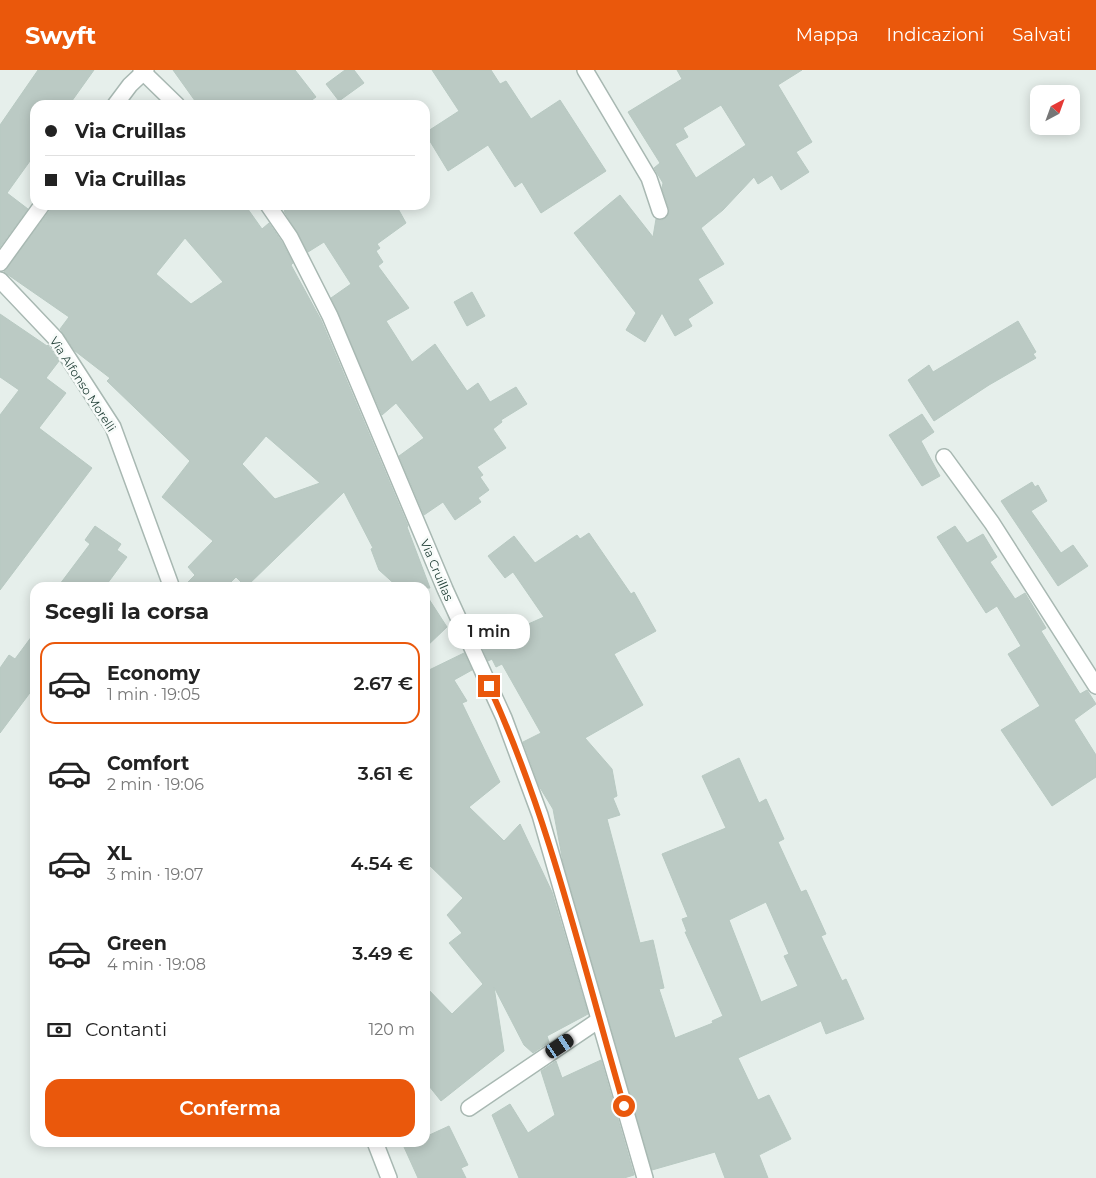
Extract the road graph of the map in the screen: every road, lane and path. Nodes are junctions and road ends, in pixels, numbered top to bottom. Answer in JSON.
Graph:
{"nodes":[{"id":1,"x":586,"y":70,"type":"edge"},
{"id":2,"x":144,"y":71,"type":"edge"},
{"id":3,"x":119,"y":100,"type":"edge"},
{"id":4,"x":172,"y":100,"type":"edge"},
{"id":5,"x":38,"y":210,"type":"edge"},
{"id":6,"x":272,"y":210,"type":"edge"},
{"id":7,"x":660,"y":211,"type":"dead end"},
{"id":8,"x":0,"y":263,"type":"edge"},
{"id":9,"x":0,"y":280,"type":"edge"},
{"id":10,"x":944,"y":457,"type":"dead end"},
{"id":11,"x":170,"y":582,"type":"edge"},
{"id":12,"x":1096,"y":686,"type":"edge"},
{"id":13,"x":599,"y":1020,"type":"junction"},
{"id":14,"x":469,"y":1108,"type":"dead end"},
{"id":15,"x":378,"y":1147,"type":"edge"},
{"id":16,"x":388,"y":1178,"type":"edge"},
{"id":17,"x":645,"y":1178,"type":"edge"}],
"edges":[{"from":1,"to":7,"type":"street"},
{"from":2,"to":3,"type":"street"},
{"from":2,"to":4,"type":"street"},
{"from":5,"to":8,"type":"street"},
{"from":6,"to":13,"type":"street","name":"Via Cruillas"},
{"from":9,"to":11,"type":"street","name":"Via Alfonso Morelli"},
{"from":10,"to":12,"type":"street"},
{"from":13,"to":14,"type":"street"},
{"from":13,"to":17,"type":"street","name":"Via Cruillas"},
{"from":15,"to":16,"type":"street"}]}
